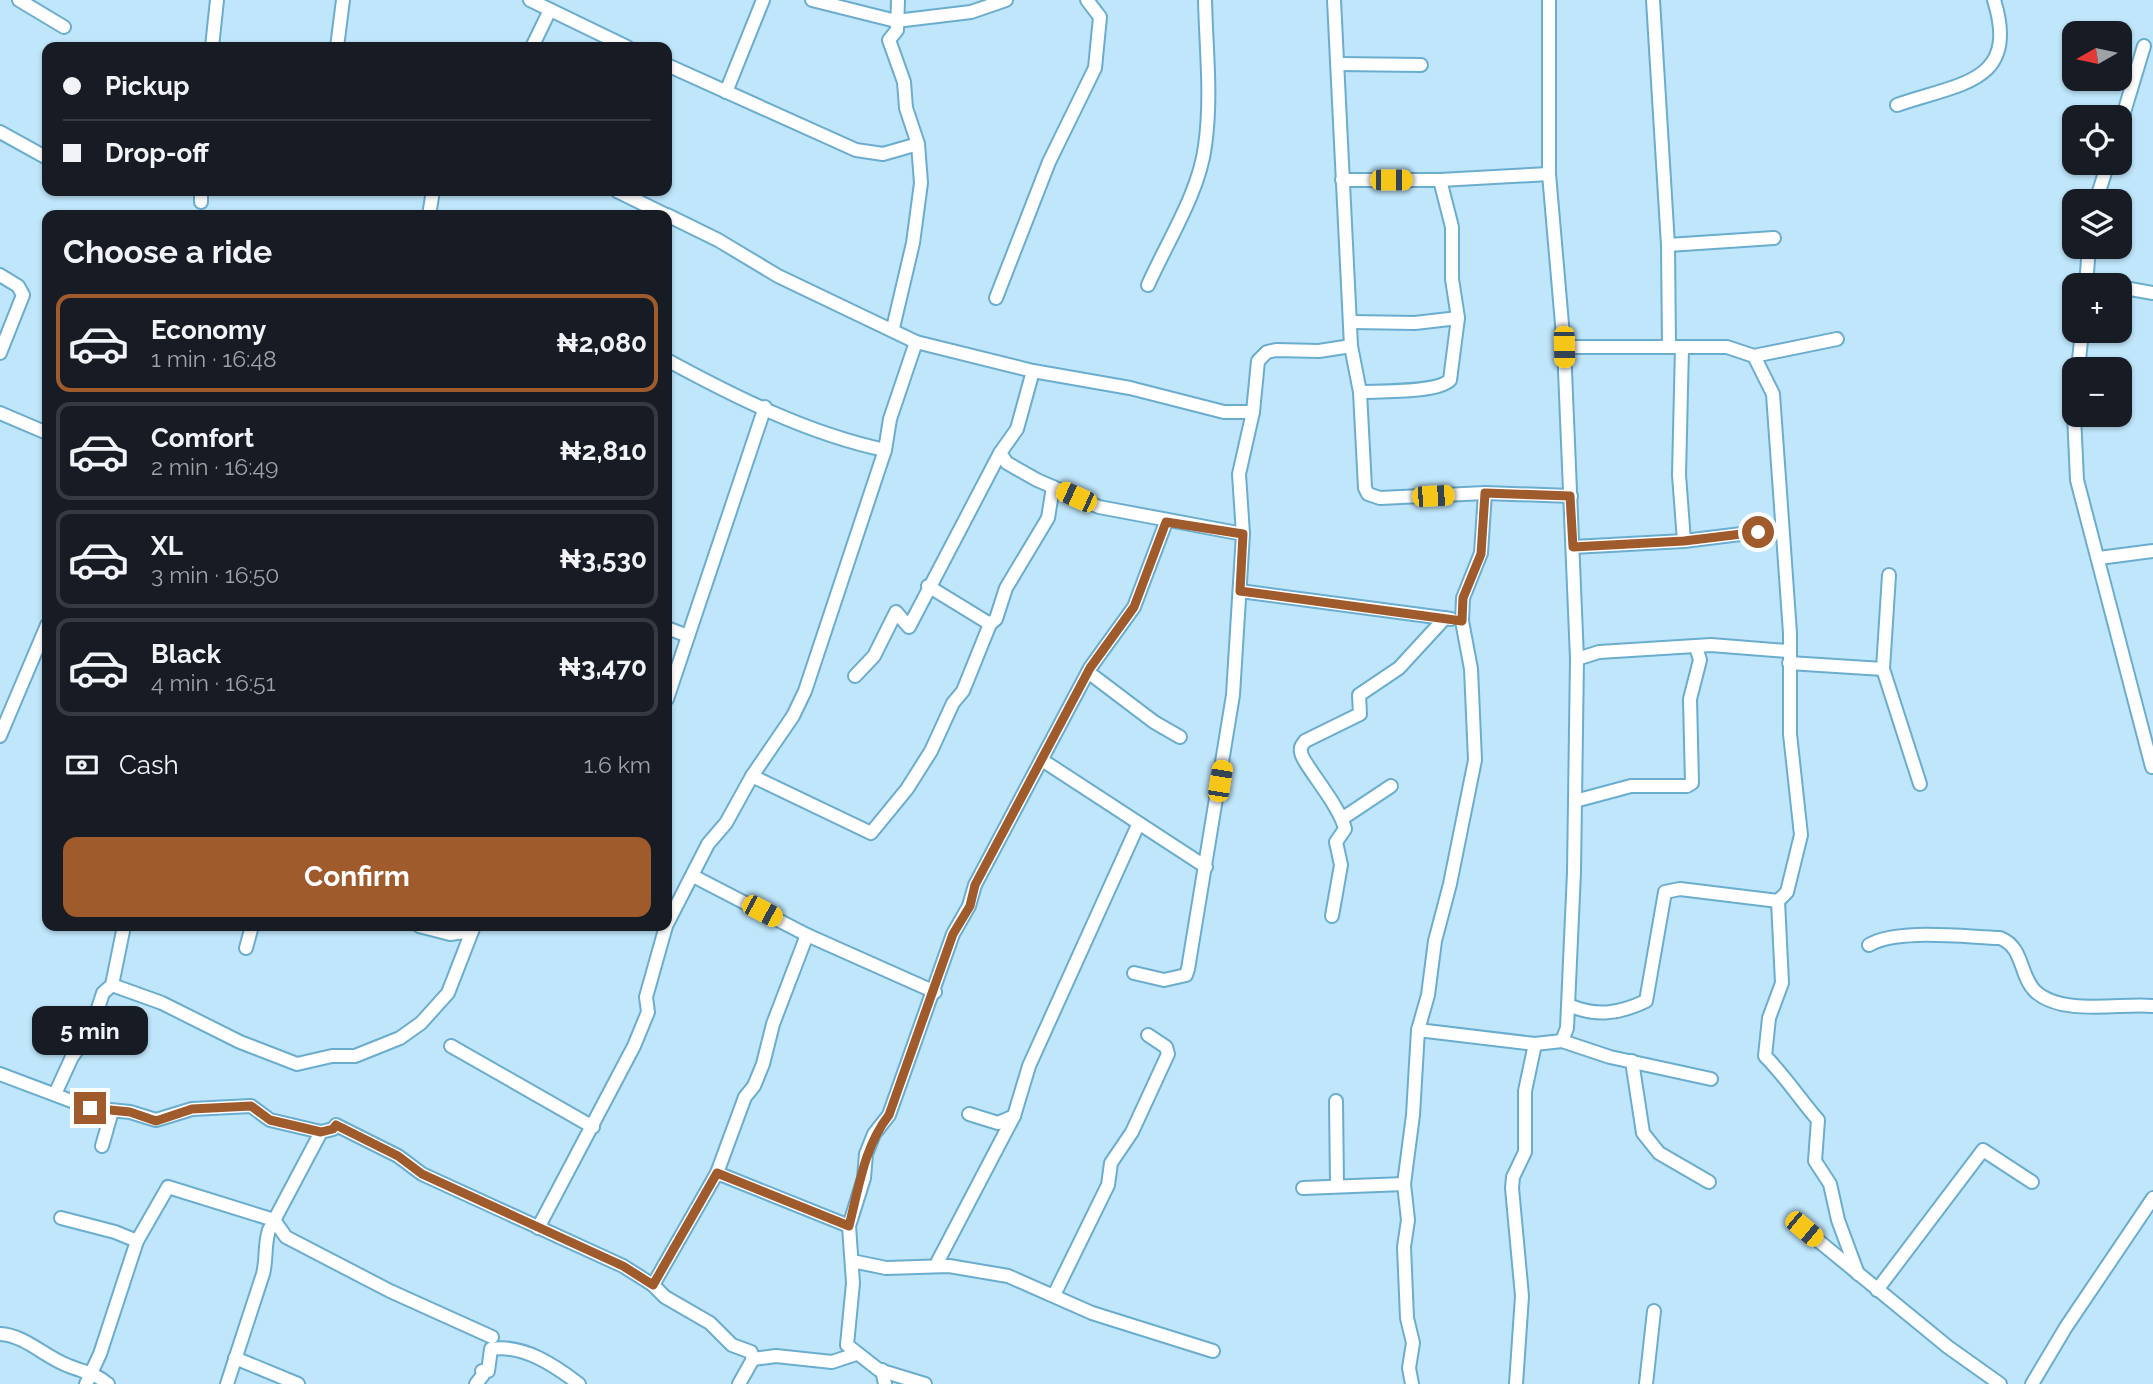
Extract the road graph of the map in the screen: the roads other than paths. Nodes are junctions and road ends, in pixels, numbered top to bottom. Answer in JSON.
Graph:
{"nodes":[{"id":1,"x":19,"y":0,"type":"edge"},
{"id":2,"x":217,"y":0,"type":"edge"},
{"id":3,"x":343,"y":0,"type":"edge"},
{"id":4,"x":530,"y":0,"type":"edge"},
{"id":5,"x":763,"y":0,"type":"edge"},
{"id":6,"x":812,"y":0,"type":"edge"},
{"id":7,"x":898,"y":0,"type":"edge"},
{"id":8,"x":1006,"y":0,"type":"edge"},
{"id":9,"x":1087,"y":0,"type":"edge"},
{"id":10,"x":1205,"y":0,"type":"edge"},
{"id":11,"x":1334,"y":0,"type":"edge"},
{"id":12,"x":1549,"y":0,"type":"edge"},
{"id":13,"x":1653,"y":0,"type":"edge"},
{"id":14,"x":1994,"y":0,"type":"edge"},
{"id":15,"x":550,"y":10,"type":"junction"},
{"id":16,"x":896,"y":21,"type":"junction"},
{"id":17,"x":64,"y":27,"type":"dead end"},
{"id":18,"x":213,"y":42,"type":"edge"},
{"id":19,"x":338,"y":42,"type":"edge"},
{"id":20,"x":534,"y":42,"type":"edge"},
{"id":21,"x":617,"y":42,"type":"edge"},
{"id":22,"x":2144,"y":46,"type":"dead end"},
{"id":23,"x":1338,"y":64,"type":"junction"},
{"id":24,"x":1421,"y":65,"type":"dead end"},
{"id":25,"x":672,"y":67,"type":"edge"},
{"id":26,"x":726,"y":92,"type":"junction"},
{"id":27,"x":1897,"y":105,"type":"dead end"},
{"id":28,"x":2126,"y":105,"type":"edge"},
{"id":29,"x":0,"y":132,"type":"edge"},
{"id":30,"x":918,"y":144,"type":"junction"},
{"id":31,"x":42,"y":155,"type":"edge"},
{"id":32,"x":1549,"y":174,"type":"junction"},
{"id":33,"x":1342,"y":180,"type":"junction"},
{"id":34,"x":1440,"y":180,"type":"junction"},
{"id":35,"x":627,"y":196,"type":"edge"},
{"id":36,"x":657,"y":210,"type":"edge"},
{"id":37,"x":672,"y":217,"type":"edge"},
{"id":38,"x":1774,"y":237,"type":"dead end"},
{"id":39,"x":1668,"y":245,"type":"junction"},
{"id":40,"x":0,"y":275,"type":"edge"},
{"id":41,"x":1147,"y":285,"type":"dead end"},
{"id":42,"x":2132,"y":289,"type":"edge"},
{"id":43,"x":2153,"y":293,"type":"edge"},
{"id":44,"x":996,"y":298,"type":"dead end"},
{"id":45,"x":1458,"y":318,"type":"junction"},
{"id":46,"x":1352,"y":322,"type":"junction"},
{"id":47,"x":893,"y":328,"type":"junction"},
{"id":48,"x":1837,"y":339,"type":"dead end"},
{"id":49,"x":916,"y":342,"type":"junction"},
{"id":50,"x":1351,"y":346,"type":"junction"},
{"id":51,"x":1676,"y":346,"type":"junction"},
{"id":52,"x":1564,"y":347,"type":"junction"},
{"id":53,"x":0,"y":353,"type":"edge"},
{"id":54,"x":1754,"y":356,"type":"junction"},
{"id":55,"x":672,"y":363,"type":"edge"},
{"id":56,"x":1033,"y":371,"type":"junction"},
{"id":57,"x":1360,"y":392,"type":"junction"},
{"id":58,"x":765,"y":407,"type":"junction"},
{"id":59,"x":1253,"y":412,"type":"junction"},
{"id":60,"x":0,"y":413,"type":"edge"},
{"id":61,"x":2075,"y":427,"type":"edge"},
{"id":62,"x":42,"y":431,"type":"edge"},
{"id":63,"x":885,"y":450,"type":"junction"},
{"id":64,"x":1000,"y":453,"type":"junction"},
{"id":65,"x":1570,"y":482,"type":"junction"},
{"id":66,"x":1053,"y":486,"type":"junction"},
{"id":67,"x":1485,"y":493,"type":"junction"},
{"id":68,"x":1546,"y":495,"type":"junction"},
{"id":69,"x":1570,"y":496,"type":"junction"},
{"id":70,"x":1166,"y":522,"type":"junction"},
{"id":71,"x":1782,"y":529,"type":"junction"},
{"id":72,"x":1243,"y":534,"type":"junction"},
{"id":73,"x":1684,"y":541,"type":"junction"},
{"id":74,"x":1573,"y":547,"type":"junction"},
{"id":75,"x":2153,"y":551,"type":"edge"},
{"id":76,"x":2099,"y":558,"type":"junction"},
{"id":77,"x":1889,"y":575,"type":"dead end"},
{"id":78,"x":928,"y":586,"type":"junction"},
{"id":79,"x":1240,"y":591,"type":"junction"},
{"id":80,"x":1445,"y":618,"type":"junction"},
{"id":81,"x":1462,"y":621,"type":"junction"},
{"id":82,"x":990,"y":624,"type":"junction"},
{"id":83,"x":672,"y":630,"type":"edge"},
{"id":84,"x":688,"y":636,"type":"junction"},
{"id":85,"x":42,"y":637,"type":"edge"},
{"id":86,"x":1696,"y":647,"type":"junction"},
{"id":87,"x":1788,"y":657,"type":"junction"},
{"id":88,"x":1577,"y":659,"type":"junction"},
{"id":89,"x":1883,"y":669,"type":"junction"},
{"id":90,"x":1088,"y":672,"type":"junction"},
{"id":91,"x":855,"y":676,"type":"dead end"},
{"id":92,"x":672,"y":684,"type":"edge"},
{"id":93,"x":0,"y":736,"type":"edge"},
{"id":94,"x":1180,"y":737,"type":"dead end"},
{"id":95,"x":1042,"y":760,"type":"junction"},
{"id":96,"x":2152,"y":767,"type":"edge"},
{"id":97,"x":752,"y":776,"type":"junction"},
{"id":98,"x":1920,"y":784,"type":"dead end"},
{"id":99,"x":1391,"y":786,"type":"dead end"},
{"id":100,"x":1576,"y":801,"type":"junction"},
{"id":101,"x":1343,"y":818,"type":"junction"},
{"id":102,"x":1138,"y":825,"type":"junction"},
{"id":103,"x":1206,"y":867,"type":"junction"},
{"id":104,"x":693,"y":876,"type":"junction"},
{"id":105,"x":1778,"y":901,"type":"junction"},
{"id":106,"x":672,"y":914,"type":"edge"},
{"id":107,"x":1332,"y":916,"type":"dead end"},
{"id":108,"x":123,"y":931,"type":"edge"},
{"id":109,"x":251,"y":931,"type":"edge"},
{"id":110,"x":438,"y":931,"type":"edge"},
{"id":111,"x":464,"y":931,"type":"edge"},
{"id":112,"x":472,"y":931,"type":"edge"},
{"id":113,"x":664,"y":931,"type":"edge"},
{"id":114,"x":807,"y":935,"type":"junction"},
{"id":115,"x":1869,"y":945,"type":"dead end"},
{"id":116,"x":246,"y":948,"type":"dead end"},
{"id":117,"x":1135,"y":973,"type":"dead end"},
{"id":118,"x":113,"y":985,"type":"junction"},
{"id":119,"x":935,"y":992,"type":"junction"},
{"id":120,"x":1568,"y":1005,"type":"junction"},
{"id":121,"x":2153,"y":1006,"type":"edge"},
{"id":122,"x":1418,"y":1031,"type":"junction"},
{"id":123,"x":1148,"y":1035,"type":"dead end"},
{"id":124,"x":1562,"y":1041,"type":"junction"},
{"id":125,"x":1535,"y":1044,"type":"junction"},
{"id":126,"x":451,"y":1046,"type":"dead end"},
{"id":127,"x":1632,"y":1061,"type":"junction"},
{"id":128,"x":0,"y":1074,"type":"edge"},
{"id":129,"x":1711,"y":1079,"type":"dead end"},
{"id":130,"x":55,"y":1094,"type":"junction"},
{"id":131,"x":1336,"y":1101,"type":"dead end"},
{"id":132,"x":112,"y":1111,"type":"junction"},
{"id":133,"x":969,"y":1114,"type":"dead end"},
{"id":134,"x":1014,"y":1116,"type":"junction"},
{"id":135,"x":593,"y":1127,"type":"junction"},
{"id":136,"x":321,"y":1132,"type":"junction"},
{"id":137,"x":102,"y":1146,"type":"dead end"},
{"id":138,"x":717,"y":1173,"type":"junction"},
{"id":139,"x":1709,"y":1182,"type":"dead end"},
{"id":140,"x":2032,"y":1182,"type":"dead end"},
{"id":141,"x":1404,"y":1184,"type":"junction"},
{"id":142,"x":1337,"y":1185,"type":"junction"},
{"id":143,"x":1303,"y":1188,"type":"dead end"},
{"id":144,"x":2153,"y":1199,"type":"edge"},
{"id":145,"x":61,"y":1218,"type":"dead end"},
{"id":146,"x":274,"y":1220,"type":"junction"},
{"id":147,"x":849,"y":1226,"type":"junction"},
{"id":148,"x":538,"y":1228,"type":"junction"},
{"id":149,"x":1804,"y":1229,"type":"dead end"},
{"id":150,"x":137,"y":1241,"type":"junction"},
{"id":151,"x":852,"y":1261,"type":"junction"},
{"id":152,"x":938,"y":1261,"type":"dead end"},
{"id":153,"x":1858,"y":1274,"type":"junction"},
{"id":154,"x":653,"y":1285,"type":"junction"},
{"id":155,"x":1877,"y":1290,"type":"junction"},
{"id":156,"x":1054,"y":1295,"type":"junction"},
{"id":157,"x":1654,"y":1311,"type":"dead end"},
{"id":158,"x":0,"y":1334,"type":"edge"},
{"id":159,"x":492,"y":1336,"type":"dead end"},
{"id":160,"x":1213,"y":1351,"type":"dead end"},
{"id":161,"x":856,"y":1354,"type":"junction"},
{"id":162,"x":233,"y":1359,"type":"junction"},
{"id":163,"x":753,"y":1359,"type":"junction"},
{"id":164,"x":882,"y":1370,"type":"junction"},
{"id":165,"x":90,"y":1378,"type":"edge"},
{"id":166,"x":108,"y":1384,"type":"edge"},
{"id":167,"x":222,"y":1384,"type":"edge"},
{"id":168,"x":227,"y":1384,"type":"edge"},
{"id":169,"x":298,"y":1384,"type":"edge"},
{"id":170,"x":476,"y":1384,"type":"edge"},
{"id":171,"x":579,"y":1384,"type":"edge"},
{"id":172,"x":739,"y":1384,"type":"edge"},
{"id":173,"x":885,"y":1384,"type":"edge"},
{"id":174,"x":925,"y":1384,"type":"edge"},
{"id":175,"x":1412,"y":1384,"type":"edge"},
{"id":176,"x":1516,"y":1384,"type":"edge"},
{"id":177,"x":1646,"y":1384,"type":"edge"},
{"id":178,"x":2000,"y":1384,"type":"edge"},
{"id":179,"x":2032,"y":1384,"type":"edge"}],
"edges":[{"from":1,"to":17,"type":"street"},
{"from":2,"to":18,"type":"street"},
{"from":3,"to":19,"type":"street"},
{"from":4,"to":15,"type":"street"},
{"from":5,"to":26,"type":"street"},
{"from":6,"to":16,"type":"street"},
{"from":7,"to":16,"type":"street"},
{"from":8,"to":16,"type":"street"},
{"from":9,"to":44,"type":"street"},
{"from":10,"to":41,"type":"street"},
{"from":11,"to":23,"type":"street"},
{"from":12,"to":32,"type":"street"},
{"from":13,"to":39,"type":"street"},
{"from":14,"to":27,"type":"street"},
{"from":15,"to":20,"type":"street"},
{"from":15,"to":21,"type":"street"},
{"from":16,"to":30,"type":"street"},
{"from":22,"to":28,"type":"street"},
{"from":23,"to":24,"type":"street"},
{"from":23,"to":33,"type":"street"},
{"from":25,"to":26,"type":"street"},
{"from":26,"to":30,"type":"street"},
{"from":29,"to":31,"type":"street"},
{"from":30,"to":47,"type":"street"},
{"from":32,"to":34,"type":"street"},
{"from":32,"to":52,"type":"street"},
{"from":33,"to":34,"type":"street"},
{"from":33,"to":46,"type":"street"},
{"from":34,"to":45,"type":"street"},
{"from":35,"to":36,"type":"street"},
{"from":37,"to":47,"type":"street"},
{"from":38,"to":39,"type":"street"},
{"from":39,"to":51,"type":"street"},
{"from":40,"to":53,"type":"street"},
{"from":42,"to":43,"type":"street"},
{"from":45,"to":46,"type":"street"},
{"from":45,"to":57,"type":"street"},
{"from":46,"to":50,"type":"street"},
{"from":47,"to":49,"type":"street"},
{"from":48,"to":54,"type":"street"},
{"from":49,"to":56,"type":"street"},
{"from":49,"to":63,"type":"street"},
{"from":50,"to":57,"type":"street"},
{"from":50,"to":59,"type":"street"},
{"from":51,"to":52,"type":"street"},
{"from":51,"to":54,"type":"street"},
{"from":51,"to":73,"type":"street"},
{"from":52,"to":65,"type":"street"},
{"from":54,"to":71,"type":"street"},
{"from":55,"to":58,"type":"street"},
{"from":56,"to":59,"type":"street"},
{"from":56,"to":64,"type":"street"},
{"from":57,"to":67,"type":"street"},
{"from":58,"to":63,"type":"street"},
{"from":58,"to":84,"type":"street"},
{"from":59,"to":72,"type":"street"},
{"from":60,"to":62,"type":"street"},
{"from":61,"to":76,"type":"street"},
{"from":63,"to":97,"type":"street"},
{"from":64,"to":66,"type":"street"},
{"from":64,"to":78,"type":"street"},
{"from":65,"to":68,"type":"street"},
{"from":65,"to":69,"type":"street"},
{"from":66,"to":70,"type":"street"},
{"from":66,"to":82,"type":"street"},
{"from":67,"to":68,"type":"street"},
{"from":67,"to":81,"type":"street"},
{"from":68,"to":69,"type":"street"},
{"from":69,"to":74,"type":"street"},
{"from":70,"to":72,"type":"street"},
{"from":70,"to":90,"type":"street"},
{"from":71,"to":73,"type":"street"},
{"from":71,"to":87,"type":"street"},
{"from":72,"to":79,"type":"street"},
{"from":73,"to":74,"type":"street"},
{"from":74,"to":88,"type":"street"},
{"from":75,"to":76,"type":"street"},
{"from":76,"to":96,"type":"street"},
{"from":77,"to":89,"type":"street"},
{"from":78,"to":82,"type":"street"},
{"from":78,"to":91,"type":"street"},
{"from":79,"to":80,"type":"street"},
{"from":79,"to":103,"type":"street"},
{"from":80,"to":81,"type":"street"},
{"from":80,"to":101,"type":"street"},
{"from":81,"to":122,"type":"street"},
{"from":82,"to":97,"type":"street"},
{"from":83,"to":84,"type":"street"},
{"from":84,"to":92,"type":"street"},
{"from":85,"to":93,"type":"street"},
{"from":86,"to":87,"type":"street"},
{"from":86,"to":88,"type":"street"},
{"from":86,"to":100,"type":"street"},
{"from":87,"to":89,"type":"street"},
{"from":87,"to":105,"type":"street"},
{"from":88,"to":100,"type":"street"},
{"from":89,"to":98,"type":"street"},
{"from":90,"to":94,"type":"street"},
{"from":90,"to":95,"type":"street"},
{"from":95,"to":102,"type":"street"},
{"from":95,"to":119,"type":"street"},
{"from":97,"to":104,"type":"street"},
{"from":99,"to":101,"type":"street"},
{"from":100,"to":120,"type":"street"},
{"from":101,"to":107,"type":"street"},
{"from":102,"to":103,"type":"street"},
{"from":102,"to":134,"type":"street"},
{"from":103,"to":117,"type":"street"},
{"from":104,"to":106,"type":"street"},
{"from":104,"to":114,"type":"street"},
{"from":105,"to":120,"type":"street"},
{"from":105,"to":153,"type":"street"},
{"from":108,"to":118,"type":"street"},
{"from":109,"to":116,"type":"street"},
{"from":110,"to":111,"type":"street"},
{"from":112,"to":118,"type":"street"},
{"from":113,"to":135,"type":"street"},
{"from":114,"to":119,"type":"street"},
{"from":114,"to":138,"type":"street"},
{"from":115,"to":121,"type":"street"},
{"from":118,"to":130,"type":"street"},
{"from":119,"to":147,"type":"street"},
{"from":120,"to":124,"type":"street"},
{"from":122,"to":125,"type":"street"},
{"from":122,"to":141,"type":"street"},
{"from":123,"to":156,"type":"street"},
{"from":124,"to":125,"type":"street"},
{"from":124,"to":127,"type":"street"},
{"from":125,"to":176,"type":"street"},
{"from":126,"to":135,"type":"street"},
{"from":127,"to":129,"type":"street"},
{"from":127,"to":139,"type":"street"},
{"from":128,"to":130,"type":"street"},
{"from":130,"to":132,"type":"street"},
{"from":131,"to":142,"type":"street"},
{"from":132,"to":136,"type":"street"},
{"from":132,"to":137,"type":"street"},
{"from":133,"to":134,"type":"street"},
{"from":134,"to":152,"type":"street"},
{"from":135,"to":148,"type":"street"},
{"from":136,"to":146,"type":"street"},
{"from":136,"to":148,"type":"street"},
{"from":138,"to":147,"type":"street"},
{"from":138,"to":154,"type":"street"},
{"from":140,"to":155,"type":"street"},
{"from":141,"to":142,"type":"street"},
{"from":141,"to":175,"type":"street"},
{"from":142,"to":143,"type":"street"},
{"from":144,"to":179,"type":"street"},
{"from":145,"to":150,"type":"street"},
{"from":146,"to":150,"type":"street"},
{"from":146,"to":159,"type":"street"},
{"from":146,"to":162,"type":"street"},
{"from":147,"to":151,"type":"street"},
{"from":148,"to":154,"type":"street"},
{"from":149,"to":153,"type":"street"},
{"from":150,"to":165,"type":"street"},
{"from":151,"to":156,"type":"street"},
{"from":151,"to":161,"type":"street"},
{"from":153,"to":155,"type":"street"},
{"from":154,"to":163,"type":"street"},
{"from":155,"to":178,"type":"street"},
{"from":156,"to":160,"type":"street"},
{"from":157,"to":177,"type":"street"},
{"from":158,"to":165,"type":"street"},
{"from":161,"to":163,"type":"street"},
{"from":161,"to":164,"type":"street"},
{"from":162,"to":167,"type":"street"},
{"from":162,"to":168,"type":"street"},
{"from":162,"to":169,"type":"street"},
{"from":163,"to":172,"type":"street"},
{"from":164,"to":173,"type":"street"},
{"from":164,"to":174,"type":"street"},
{"from":165,"to":166,"type":"street"},
{"from":170,"to":171,"type":"street"}]}
